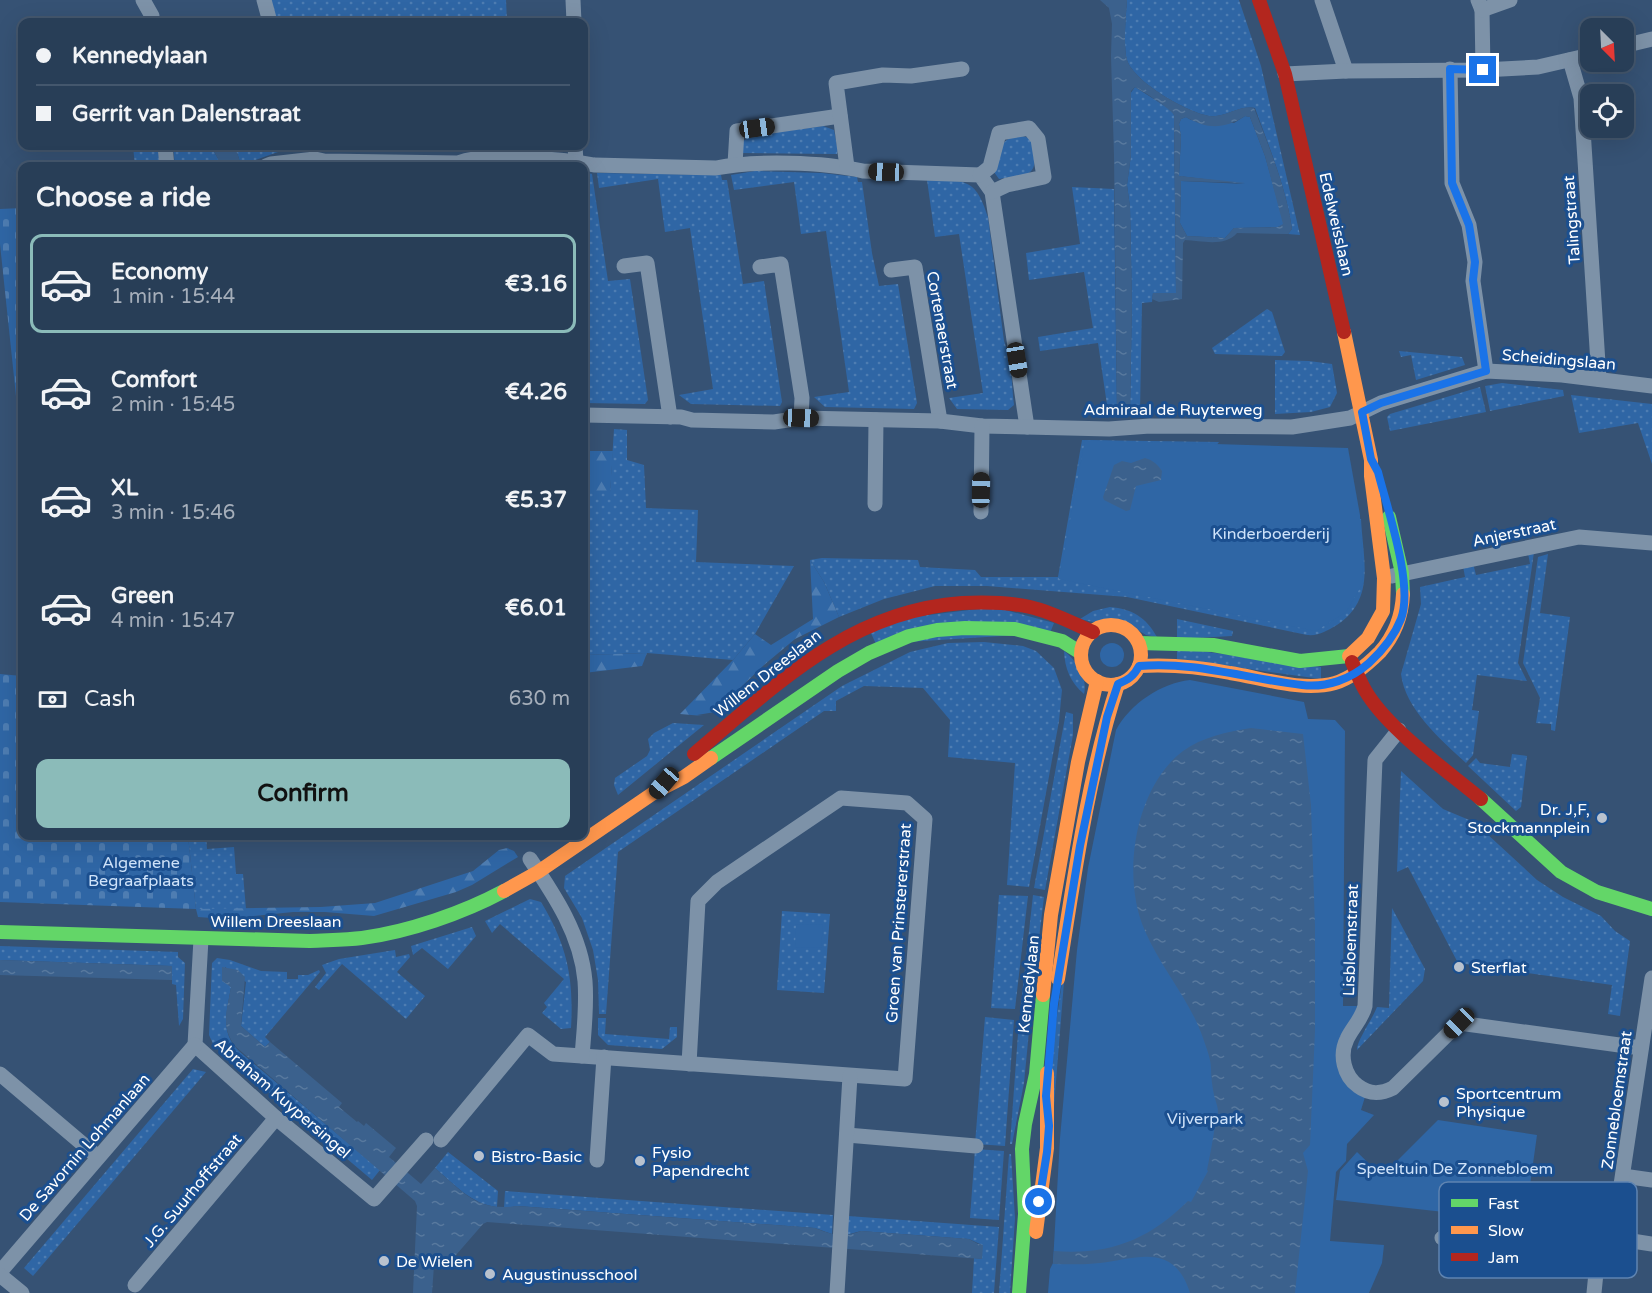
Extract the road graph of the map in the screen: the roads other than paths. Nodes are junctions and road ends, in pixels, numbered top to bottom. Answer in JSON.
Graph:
{"nodes":[{"id":1,"x":143,"y":0,"type":"edge"},
{"id":2,"x":264,"y":0,"type":"edge"},
{"id":3,"x":573,"y":0,"type":"edge"},
{"id":4,"x":1259,"y":0,"type":"edge"},
{"id":5,"x":1322,"y":0,"type":"edge"},
{"id":6,"x":1510,"y":0,"type":"edge"},
{"id":7,"x":1480,"y":5,"type":"edge"},
{"id":8,"x":152,"y":18,"type":"edge"},
{"id":9,"x":269,"y":18,"type":"edge"},
{"id":10,"x":574,"y":18,"type":"edge"},
{"id":11,"x":1652,"y":39,"type":"edge"},
{"id":12,"x":1634,"y":43,"type":"edge"},
{"id":13,"x":1580,"y":58,"type":"edge"},
{"id":14,"x":1570,"y":60,"type":"junction"},
{"id":15,"x":962,"y":69,"type":"dead end"},
{"id":16,"x":1450,"y":69,"type":"junction"},
{"id":17,"x":1483,"y":70,"type":"junction"},
{"id":18,"x":1346,"y":71,"type":"junction"},
{"id":19,"x":1285,"y":74,"type":"junction"},
{"id":20,"x":840,"y":116,"type":"junction"},
{"id":21,"x":575,"y":150,"type":"edge"},
{"id":22,"x":314,"y":152,"type":"edge"},
{"id":23,"x":468,"y":152,"type":"edge"},
{"id":24,"x":576,"y":161,"type":"junction"},
{"id":25,"x":278,"y":162,"type":"edge"},
{"id":26,"x":391,"y":162,"type":"edge"},
{"id":27,"x":580,"y":162,"type":"edge"},
{"id":28,"x":588,"y":164,"type":"edge"},
{"id":29,"x":735,"y":164,"type":"junction"},
{"id":30,"x":847,"y":167,"type":"junction"},
{"id":31,"x":980,"y":175,"type":"junction"},
{"id":32,"x":992,"y":192,"type":"junction"},
{"id":33,"x":624,"y":266,"type":"dead end"},
{"id":34,"x":760,"y":267,"type":"dead end"},
{"id":35,"x":891,"y":270,"type":"dead end"},
{"id":36,"x":1486,"y":371,"type":"junction"},
{"id":37,"x":1599,"y":379,"type":"junction"},
{"id":38,"x":1652,"y":386,"type":"edge"},
{"id":39,"x":1362,"y":412,"type":"junction"},
{"id":40,"x":588,"y":415,"type":"edge"},
{"id":41,"x":670,"y":417,"type":"junction"},
{"id":42,"x":801,"y":418,"type":"junction"},
{"id":43,"x":876,"y":420,"type":"junction"},
{"id":44,"x":940,"y":422,"type":"junction"},
{"id":45,"x":982,"y":426,"type":"junction"},
{"id":46,"x":1027,"y":427,"type":"junction"},
{"id":47,"x":1371,"y":459,"type":"junction"},
{"id":48,"x":875,"y":504,"type":"dead end"},
{"id":49,"x":981,"y":512,"type":"dead end"},
{"id":50,"x":1652,"y":543,"type":"edge"},
{"id":51,"x":1403,"y":573,"type":"junction"},
{"id":52,"x":1384,"y":578,"type":"junction"},
{"id":53,"x":1093,"y":632,"type":"junction"},
{"id":54,"x":1139,"y":643,"type":"junction"},
{"id":55,"x":1081,"y":653,"type":"junction"},
{"id":56,"x":1349,"y":656,"type":"junction"},
{"id":57,"x":1139,"y":666,"type":"junction"},
{"id":58,"x":1357,"y":673,"type":"junction"},
{"id":59,"x":1097,"y":681,"type":"junction"},
{"id":60,"x":1118,"y":684,"type":"junction"},
{"id":61,"x":1399,"y":730,"type":"junction"},
{"id":62,"x":1455,"y":779,"type":"junction"},
{"id":63,"x":655,"y":792,"type":"junction"},
{"id":64,"x":588,"y":832,"type":"edge"},
{"id":65,"x":575,"y":840,"type":"edge"},
{"id":66,"x":534,"y":865,"type":"junction"},
{"id":67,"x":1652,"y":909,"type":"edge"},
{"id":68,"x":1652,"y":914,"type":"edge"},
{"id":69,"x":0,"y":932,"type":"edge"},
{"id":70,"x":201,"y":939,"type":"junction"},
{"id":71,"x":1652,"y":978,"type":"edge"},
{"id":72,"x":195,"y":1045,"type":"junction"},
{"id":73,"x":1641,"y":1048,"type":"junction"},
{"id":74,"x":582,"y":1056,"type":"junction"},
{"id":75,"x":604,"y":1058,"type":"junction"},
{"id":76,"x":688,"y":1064,"type":"junction"},
{"id":77,"x":0,"y":1074,"type":"edge"},
{"id":78,"x":850,"y":1076,"type":"junction"},
{"id":79,"x":276,"y":1118,"type":"junction"},
{"id":80,"x":847,"y":1135,"type":"junction"},
{"id":81,"x":976,"y":1146,"type":"dead end"},
{"id":82,"x":98,"y":1157,"type":"junction"},
{"id":83,"x":597,"y":1160,"type":"dead end"},
{"id":84,"x":1623,"y":1176,"type":"junction"},
{"id":85,"x":1652,"y":1180,"type":"edge"},
{"id":86,"x":390,"y":1182,"type":"joint"},
{"id":87,"x":1622,"y":1182,"type":"edge"},
{"id":88,"x":1637,"y":1242,"type":"edge"},
{"id":89,"x":1652,"y":1244,"type":"edge"},
{"id":90,"x":0,"y":1274,"type":"edge"},
{"id":91,"x":1596,"y":1278,"type":"edge"},
{"id":92,"x":1033,"y":1282,"type":"dead end"},
{"id":93,"x":135,"y":1285,"type":"dead end"},
{"id":94,"x":22,"y":1293,"type":"edge"},
{"id":95,"x":837,"y":1293,"type":"edge"},
{"id":96,"x":1019,"y":1293,"type":"edge"},
{"id":97,"x":1594,"y":1293,"type":"edge"}],
"edges":[{"from":1,"to":8,"type":"street"},
{"from":2,"to":9,"type":"street"},
{"from":3,"to":10,"type":"street"},
{"from":4,"to":19,"type":"street","name":"Edelweisslaan"},
{"from":5,"to":18,"type":"street"},
{"from":6,"to":7,"type":"street"},
{"from":7,"to":17,"type":"street"},
{"from":11,"to":12,"type":"street"},
{"from":13,"to":14,"type":"street"},
{"from":14,"to":17,"type":"street"},
{"from":14,"to":37,"type":"street","name":"Talingstraat"},
{"from":15,"to":20,"type":"street"},
{"from":16,"to":17,"type":"street"},
{"from":16,"to":18,"type":"street"},
{"from":16,"to":36,"type":"street"},
{"from":18,"to":19,"type":"street"},
{"from":19,"to":39,"type":"street","name":"Edelweisslaan"},
{"from":20,"to":29,"type":"street"},
{"from":20,"to":30,"type":"street"},
{"from":21,"to":24,"type":"street"},
{"from":22,"to":25,"type":"street"},
{"from":22,"to":26,"type":"street"},
{"from":23,"to":24,"type":"street"},
{"from":24,"to":27,"type":"street"},
{"from":28,"to":29,"type":"street"},
{"from":29,"to":30,"type":"street"},
{"from":30,"to":31,"type":"street"},
{"from":31,"to":32,"type":"street"},
{"from":31,"to":32,"type":"street"},
{"from":32,"to":46,"type":"street"},
{"from":33,"to":41,"type":"street"},
{"from":34,"to":42,"type":"street"},
{"from":35,"to":44,"type":"street","name":"Cortenaerstraat"},
{"from":36,"to":37,"type":"street","name":"Scheidingslaan"},
{"from":36,"to":39,"type":"street","name":"Scheidingslaan"},
{"from":37,"to":38,"type":"street","name":"Scheidingslaan"},
{"from":39,"to":46,"type":"street","name":"Admiraal de Ruyterweg"},
{"from":39,"to":47,"type":"street","name":"Edelweisslaan"},
{"from":40,"to":41,"type":"street","name":"Admiraal de Ruyterweg"},
{"from":41,"to":42,"type":"street","name":"Admiraal de Ruyterweg"},
{"from":42,"to":43,"type":"street","name":"Admiraal de Ruyterweg"},
{"from":43,"to":44,"type":"street","name":"Admiraal de Ruyterweg"},
{"from":43,"to":48,"type":"street"},
{"from":44,"to":45,"type":"street","name":"Admiraal de Ruyterweg"},
{"from":45,"to":46,"type":"street","name":"Admiraal de Ruyterweg"},
{"from":45,"to":49,"type":"street"},
{"from":47,"to":51,"type":"street","name":"Edelweisslaan"},
{"from":47,"to":52,"type":"street","name":"Edelweisslaan"},
{"from":50,"to":51,"type":"street","name":"Anjerstraat"},
{"from":51,"to":52,"type":"street","name":"Anjerstraat"},
{"from":51,"to":58,"type":"street","name":"Edelweisslaan"},
{"from":52,"to":56,"type":"street","name":"Edelweisslaan"},
{"from":53,"to":54,"type":"street"},
{"from":53,"to":55,"type":"street"},
{"from":53,"to":63,"type":"street","name":"Willem Dreeslaan"},
{"from":54,"to":56,"type":"street"},
{"from":54,"to":57,"type":"street"},
{"from":55,"to":59,"type":"street"},
{"from":55,"to":63,"type":"street","name":"Willem Dreeslaan"},
{"from":56,"to":58,"type":"street"},
{"from":57,"to":58,"type":"street"},
{"from":57,"to":60,"type":"street"},
{"from":58,"to":61,"type":"street"},
{"from":59,"to":60,"type":"street"},
{"from":59,"to":96,"type":"street","name":"Kennedylaan"},
{"from":60,"to":92,"type":"street","name":"Kennedylaan"},
{"from":61,"to":62,"type":"street"},
{"from":61,"to":73,"type":"street","name":"Lisbloemstraat"},
{"from":62,"to":67,"type":"street"},
{"from":62,"to":68,"type":"street"},
{"from":63,"to":64,"type":"street","name":"Willem Dreeslaan"},
{"from":65,"to":66,"type":"street","name":"Willem Dreeslaan"},
{"from":66,"to":70,"type":"street","name":"Willem Dreeslaan"},
{"from":66,"to":74,"type":"street"},
{"from":69,"to":70,"type":"street","name":"Willem Dreeslaan"},
{"from":70,"to":72,"type":"street","name":"Abraham Kuypersingel"},
{"from":71,"to":73,"type":"street","name":"Zonnebloemstraat"},
{"from":72,"to":79,"type":"street","name":"Abraham Kuypersingel"},
{"from":72,"to":82,"type":"street","name":"De Savornin Lohmanlaan"},
{"from":73,"to":84,"type":"street","name":"Zonnebloemstraat"},
{"from":74,"to":75,"type":"street","name":"Groen van Prinstererstraat"},
{"from":74,"to":86,"type":"street","name":"Groen van Prinstererstraat"},
{"from":75,"to":76,"type":"street","name":"Groen van Prinstererstraat"},
{"from":75,"to":83,"type":"street"},
{"from":76,"to":78,"type":"street","name":"Groen van Prinstererstraat"},
{"from":76,"to":78,"type":"street","name":"Groen van Prinstererstraat"},
{"from":77,"to":82,"type":"street"},
{"from":78,"to":80,"type":"street"},
{"from":79,"to":86,"type":"street","name":"Abraham Kuypersingel"},
{"from":79,"to":93,"type":"street","name":"J.G. Suurhoffstraat"},
{"from":80,"to":81,"type":"street"},
{"from":80,"to":95,"type":"street"},
{"from":82,"to":90,"type":"street","name":"De Savornin Lohmanlaan"},
{"from":84,"to":85,"type":"street"},
{"from":84,"to":87,"type":"street","name":"Zonnebloemstraat"},
{"from":88,"to":89,"type":"street"},
{"from":90,"to":94,"type":"street"},
{"from":91,"to":97,"type":"street"}]}
